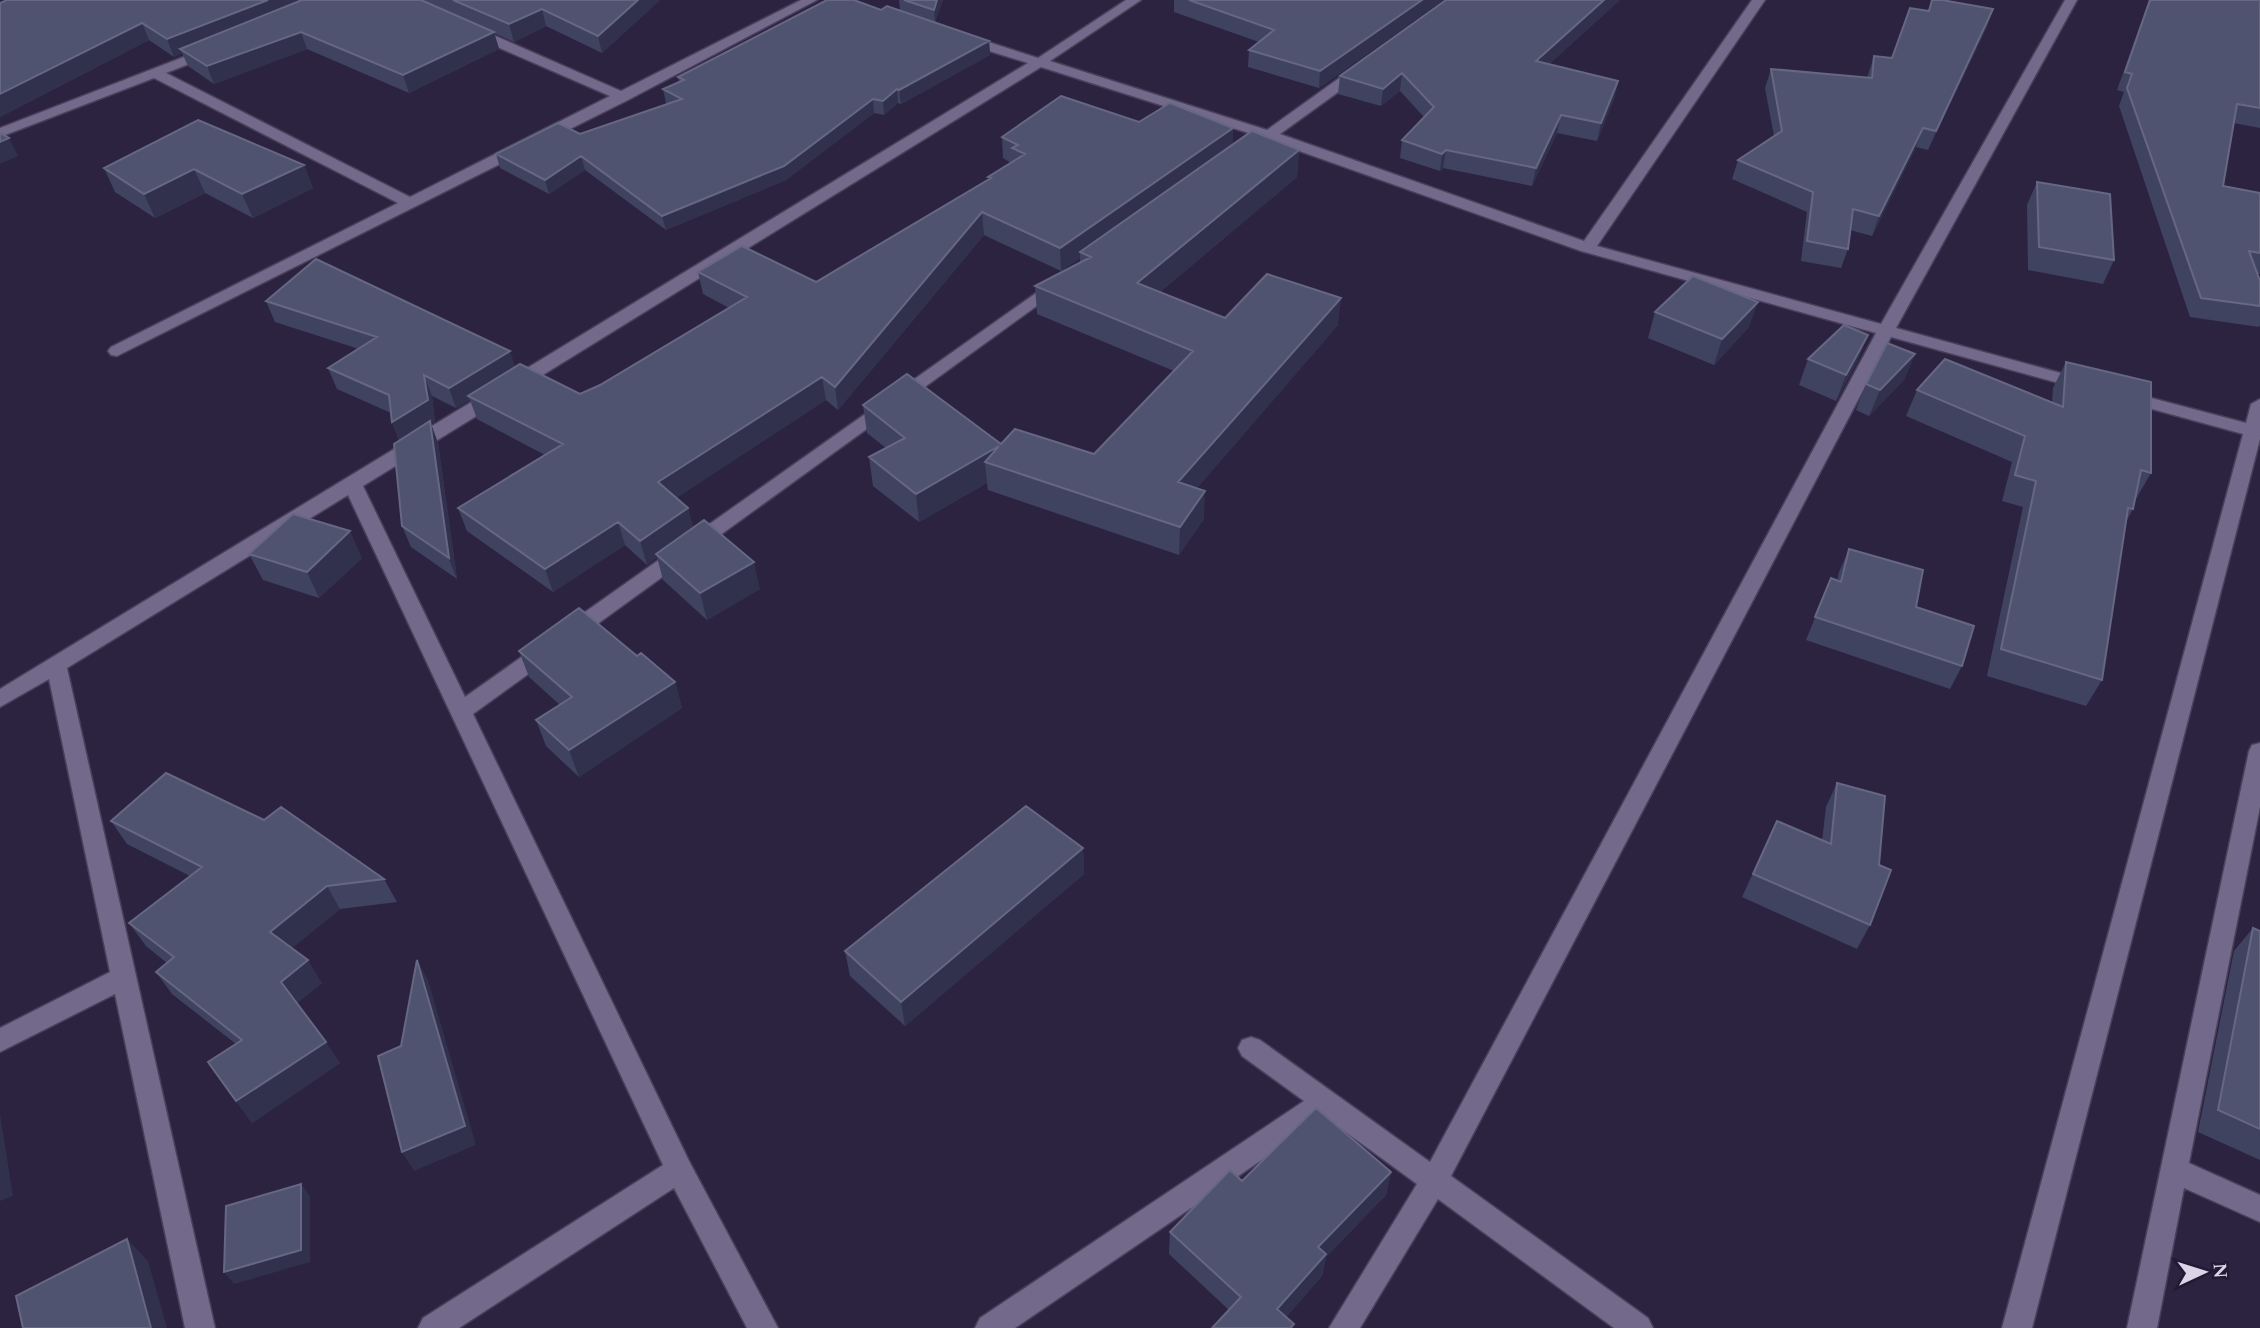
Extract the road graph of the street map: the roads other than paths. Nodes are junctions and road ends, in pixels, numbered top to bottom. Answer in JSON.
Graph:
{"nodes":[{"id":1,"x":811,"y":0,"type":"edge"},
{"id":2,"x":1135,"y":0,"type":"edge"},
{"id":3,"x":1759,"y":0,"type":"edge"},
{"id":4,"x":2071,"y":0,"type":"edge"},
{"id":5,"x":462,"y":27,"type":"edge"},
{"id":6,"x":950,"y":34,"type":"edge"},
{"id":7,"x":221,"y":47,"type":"edge"},
{"id":8,"x":1379,"y":56,"type":"edge"},
{"id":9,"x":1037,"y":64,"type":"junction"},
{"id":10,"x":156,"y":73,"type":"junction"},
{"id":11,"x":623,"y":97,"type":"junction"},
{"id":12,"x":0,"y":133,"type":"edge"},
{"id":13,"x":1269,"y":135,"type":"junction"},
{"id":14,"x":1246,"y":151,"type":"edge"},
{"id":15,"x":409,"y":202,"type":"junction"},
{"id":16,"x":1587,"y":248,"type":"junction"},
{"id":17,"x":1068,"y":278,"type":"edge"},
{"id":18,"x":1886,"y":330,"type":"junction"},
{"id":19,"x":117,"y":351,"type":"dead end"},
{"id":20,"x":2260,"y":404,"type":"edge"},
{"id":21,"x":2256,"y":432,"type":"edge"},
{"id":22,"x":352,"y":483,"type":"junction"},
{"id":23,"x":56,"y":664,"type":"junction"},
{"id":24,"x":0,"y":699,"type":"edge"},
{"id":25,"x":461,"y":711,"type":"junction"},
{"id":26,"x":2260,"y":751,"type":"edge"},
{"id":27,"x":2252,"y":834,"type":"edge"},
{"id":28,"x":124,"y":977,"type":"junction"},
{"id":29,"x":0,"y":1041,"type":"edge"},
{"id":30,"x":1251,"y":1048,"type":"dead end"},
{"id":31,"x":1325,"y":1102,"type":"junction"},
{"id":32,"x":679,"y":1170,"type":"junction"},
{"id":33,"x":2175,"y":1170,"type":"junction"},
{"id":34,"x":1434,"y":1181,"type":"junction"},
{"id":35,"x":2260,"y":1209,"type":"edge"},
{"id":36,"x":200,"y":1328,"type":"edge"},
{"id":37,"x":433,"y":1328,"type":"edge"},
{"id":38,"x":763,"y":1328,"type":"edge"},
{"id":39,"x":990,"y":1328,"type":"edge"},
{"id":40,"x":1344,"y":1328,"type":"edge"},
{"id":41,"x":1638,"y":1328,"type":"edge"},
{"id":42,"x":2018,"y":1328,"type":"edge"},
{"id":43,"x":2142,"y":1328,"type":"edge"}],
"edges":[{"from":1,"to":11,"type":"street"},
{"from":2,"to":9,"type":"street"},
{"from":3,"to":16,"type":"street"},
{"from":4,"to":18,"type":"street"},
{"from":5,"to":11,"type":"street"},
{"from":6,"to":9,"type":"street"},
{"from":7,"to":10,"type":"street"},
{"from":8,"to":13,"type":"street"},
{"from":9,"to":13,"type":"street"},
{"from":9,"to":22,"type":"street"},
{"from":10,"to":12,"type":"street"},
{"from":10,"to":15,"type":"street"},
{"from":11,"to":15,"type":"street"},
{"from":13,"to":14,"type":"street"},
{"from":13,"to":16,"type":"street"},
{"from":15,"to":19,"type":"street"},
{"from":16,"to":18,"type":"street"},
{"from":17,"to":25,"type":"street"},
{"from":18,"to":21,"type":"street"},
{"from":18,"to":34,"type":"street"},
{"from":20,"to":21,"type":"street"},
{"from":21,"to":42,"type":"street"},
{"from":22,"to":23,"type":"street"},
{"from":22,"to":25,"type":"street"},
{"from":23,"to":24,"type":"street"},
{"from":23,"to":28,"type":"street"},
{"from":25,"to":32,"type":"street"},
{"from":26,"to":27,"type":"street"},
{"from":27,"to":33,"type":"street"},
{"from":28,"to":29,"type":"street"},
{"from":28,"to":36,"type":"street"},
{"from":30,"to":31,"type":"street"},
{"from":31,"to":34,"type":"street"},
{"from":31,"to":39,"type":"street"},
{"from":32,"to":37,"type":"street"},
{"from":32,"to":38,"type":"street"},
{"from":33,"to":35,"type":"street"},
{"from":33,"to":43,"type":"street"},
{"from":34,"to":40,"type":"street"},
{"from":34,"to":41,"type":"street"}]}
